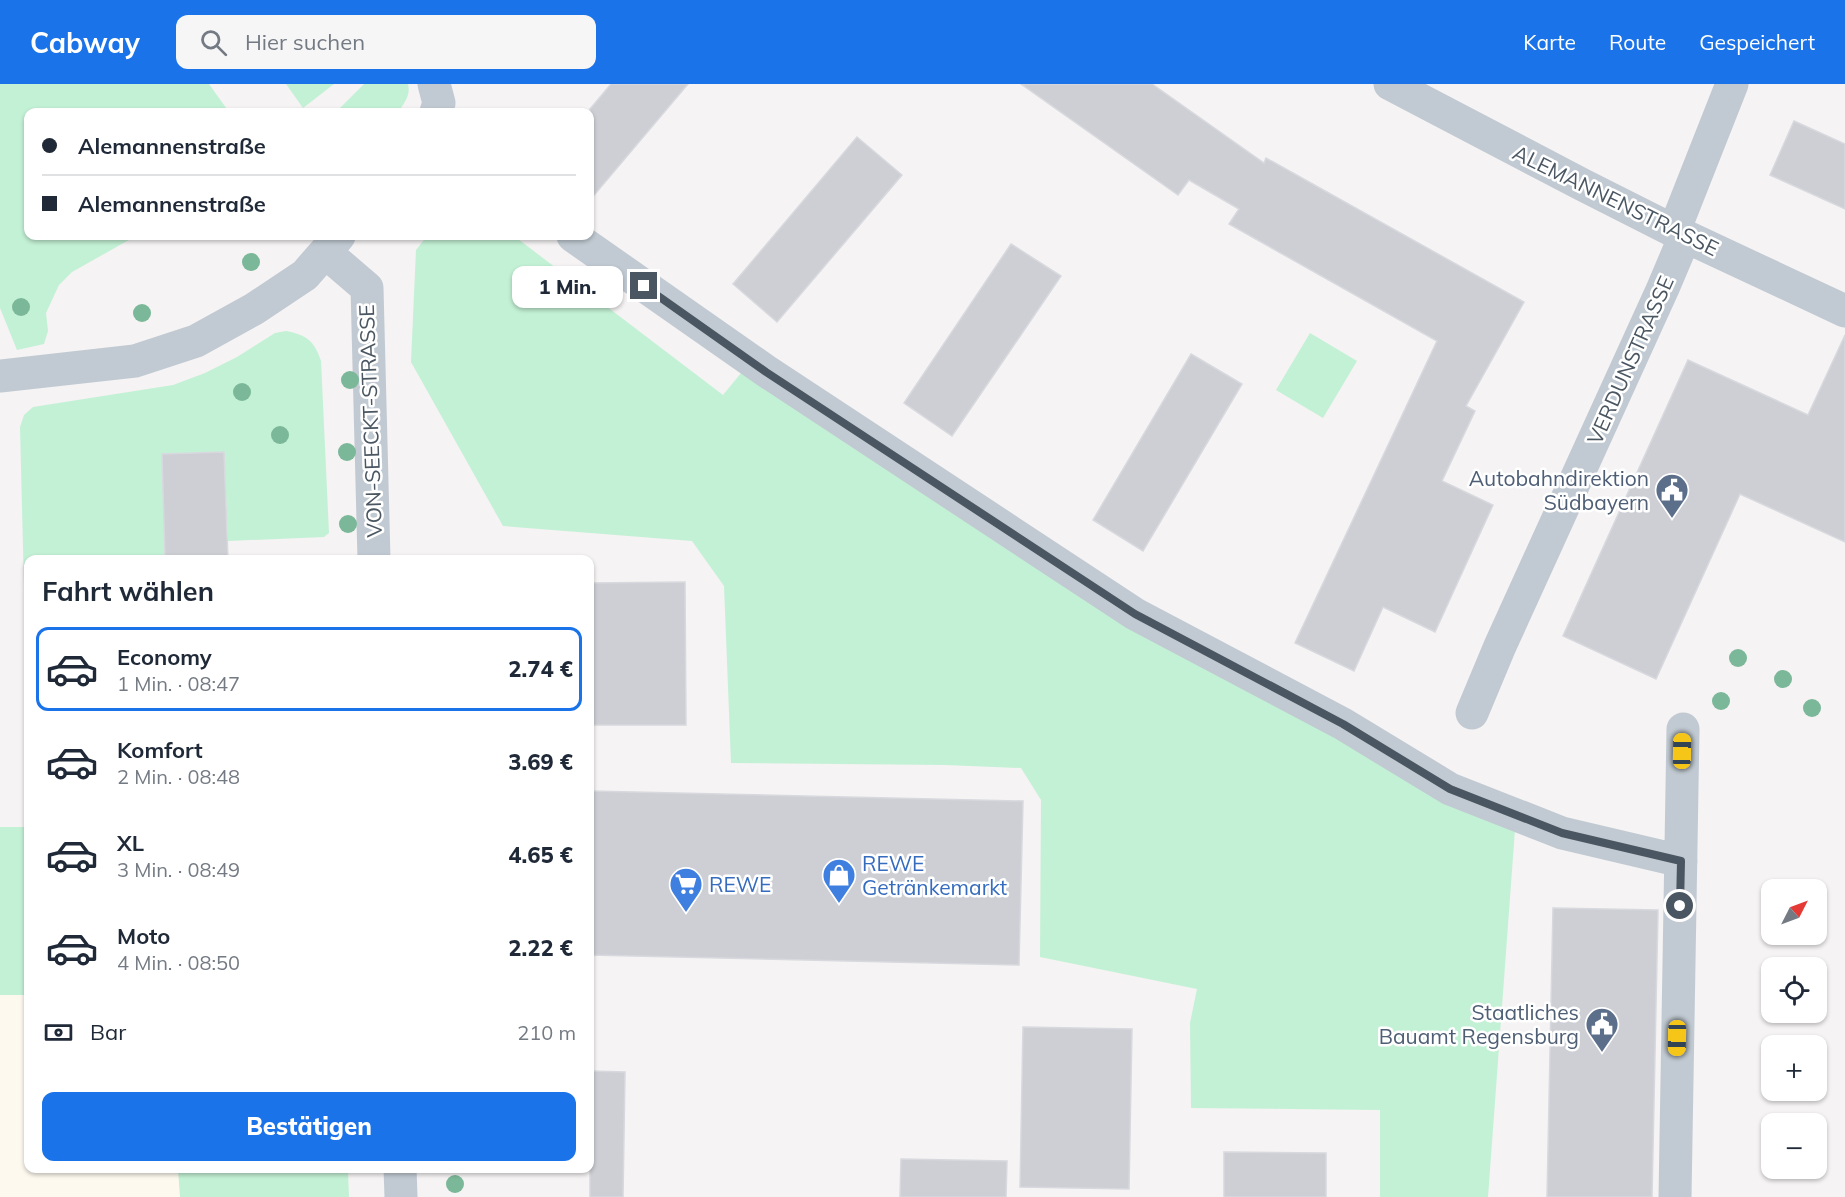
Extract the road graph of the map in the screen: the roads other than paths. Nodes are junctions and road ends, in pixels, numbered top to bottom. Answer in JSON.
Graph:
{"nodes":[{"id":1,"x":1390,"y":84,"type":"edge"},
{"id":2,"x":1732,"y":84,"type":"edge"},
{"id":3,"x":1679,"y":233,"type":"junction"},
{"id":4,"x":579,"y":240,"type":"edge"},
{"id":5,"x":332,"y":244,"type":"edge"},
{"id":6,"x":1845,"y":311,"type":"edge"},
{"id":7,"x":0,"y":376,"type":"edge"},
{"id":8,"x":374,"y":555,"type":"edge"},
{"id":9,"x":1472,"y":713,"type":"dead end"},
{"id":10,"x":1683,"y":729,"type":"dead end"},
{"id":11,"x":1681,"y":861,"type":"junction"},
{"id":12,"x":400,"y":1173,"type":"edge"},
{"id":13,"x":400,"y":1197,"type":"edge"},
{"id":14,"x":1675,"y":1197,"type":"edge"}],
"edges":[{"from":1,"to":3,"type":"street","name":"ALEMANNENSTRASSE"},
{"from":2,"to":3,"type":"street","name":"VERDUNSTRASSE"},
{"from":3,"to":6,"type":"street","name":"ALEMANNENSTRASSE"},
{"from":3,"to":9,"type":"street","name":"VERDUNSTRASSE"},
{"from":4,"to":11,"type":"street"},
{"from":5,"to":7,"type":"street"},
{"from":5,"to":8,"type":"street","name":"VON-SEECKT-STRASSE"},
{"from":10,"to":11,"type":"street"},
{"from":11,"to":14,"type":"street"},
{"from":12,"to":13,"type":"street"}]}
